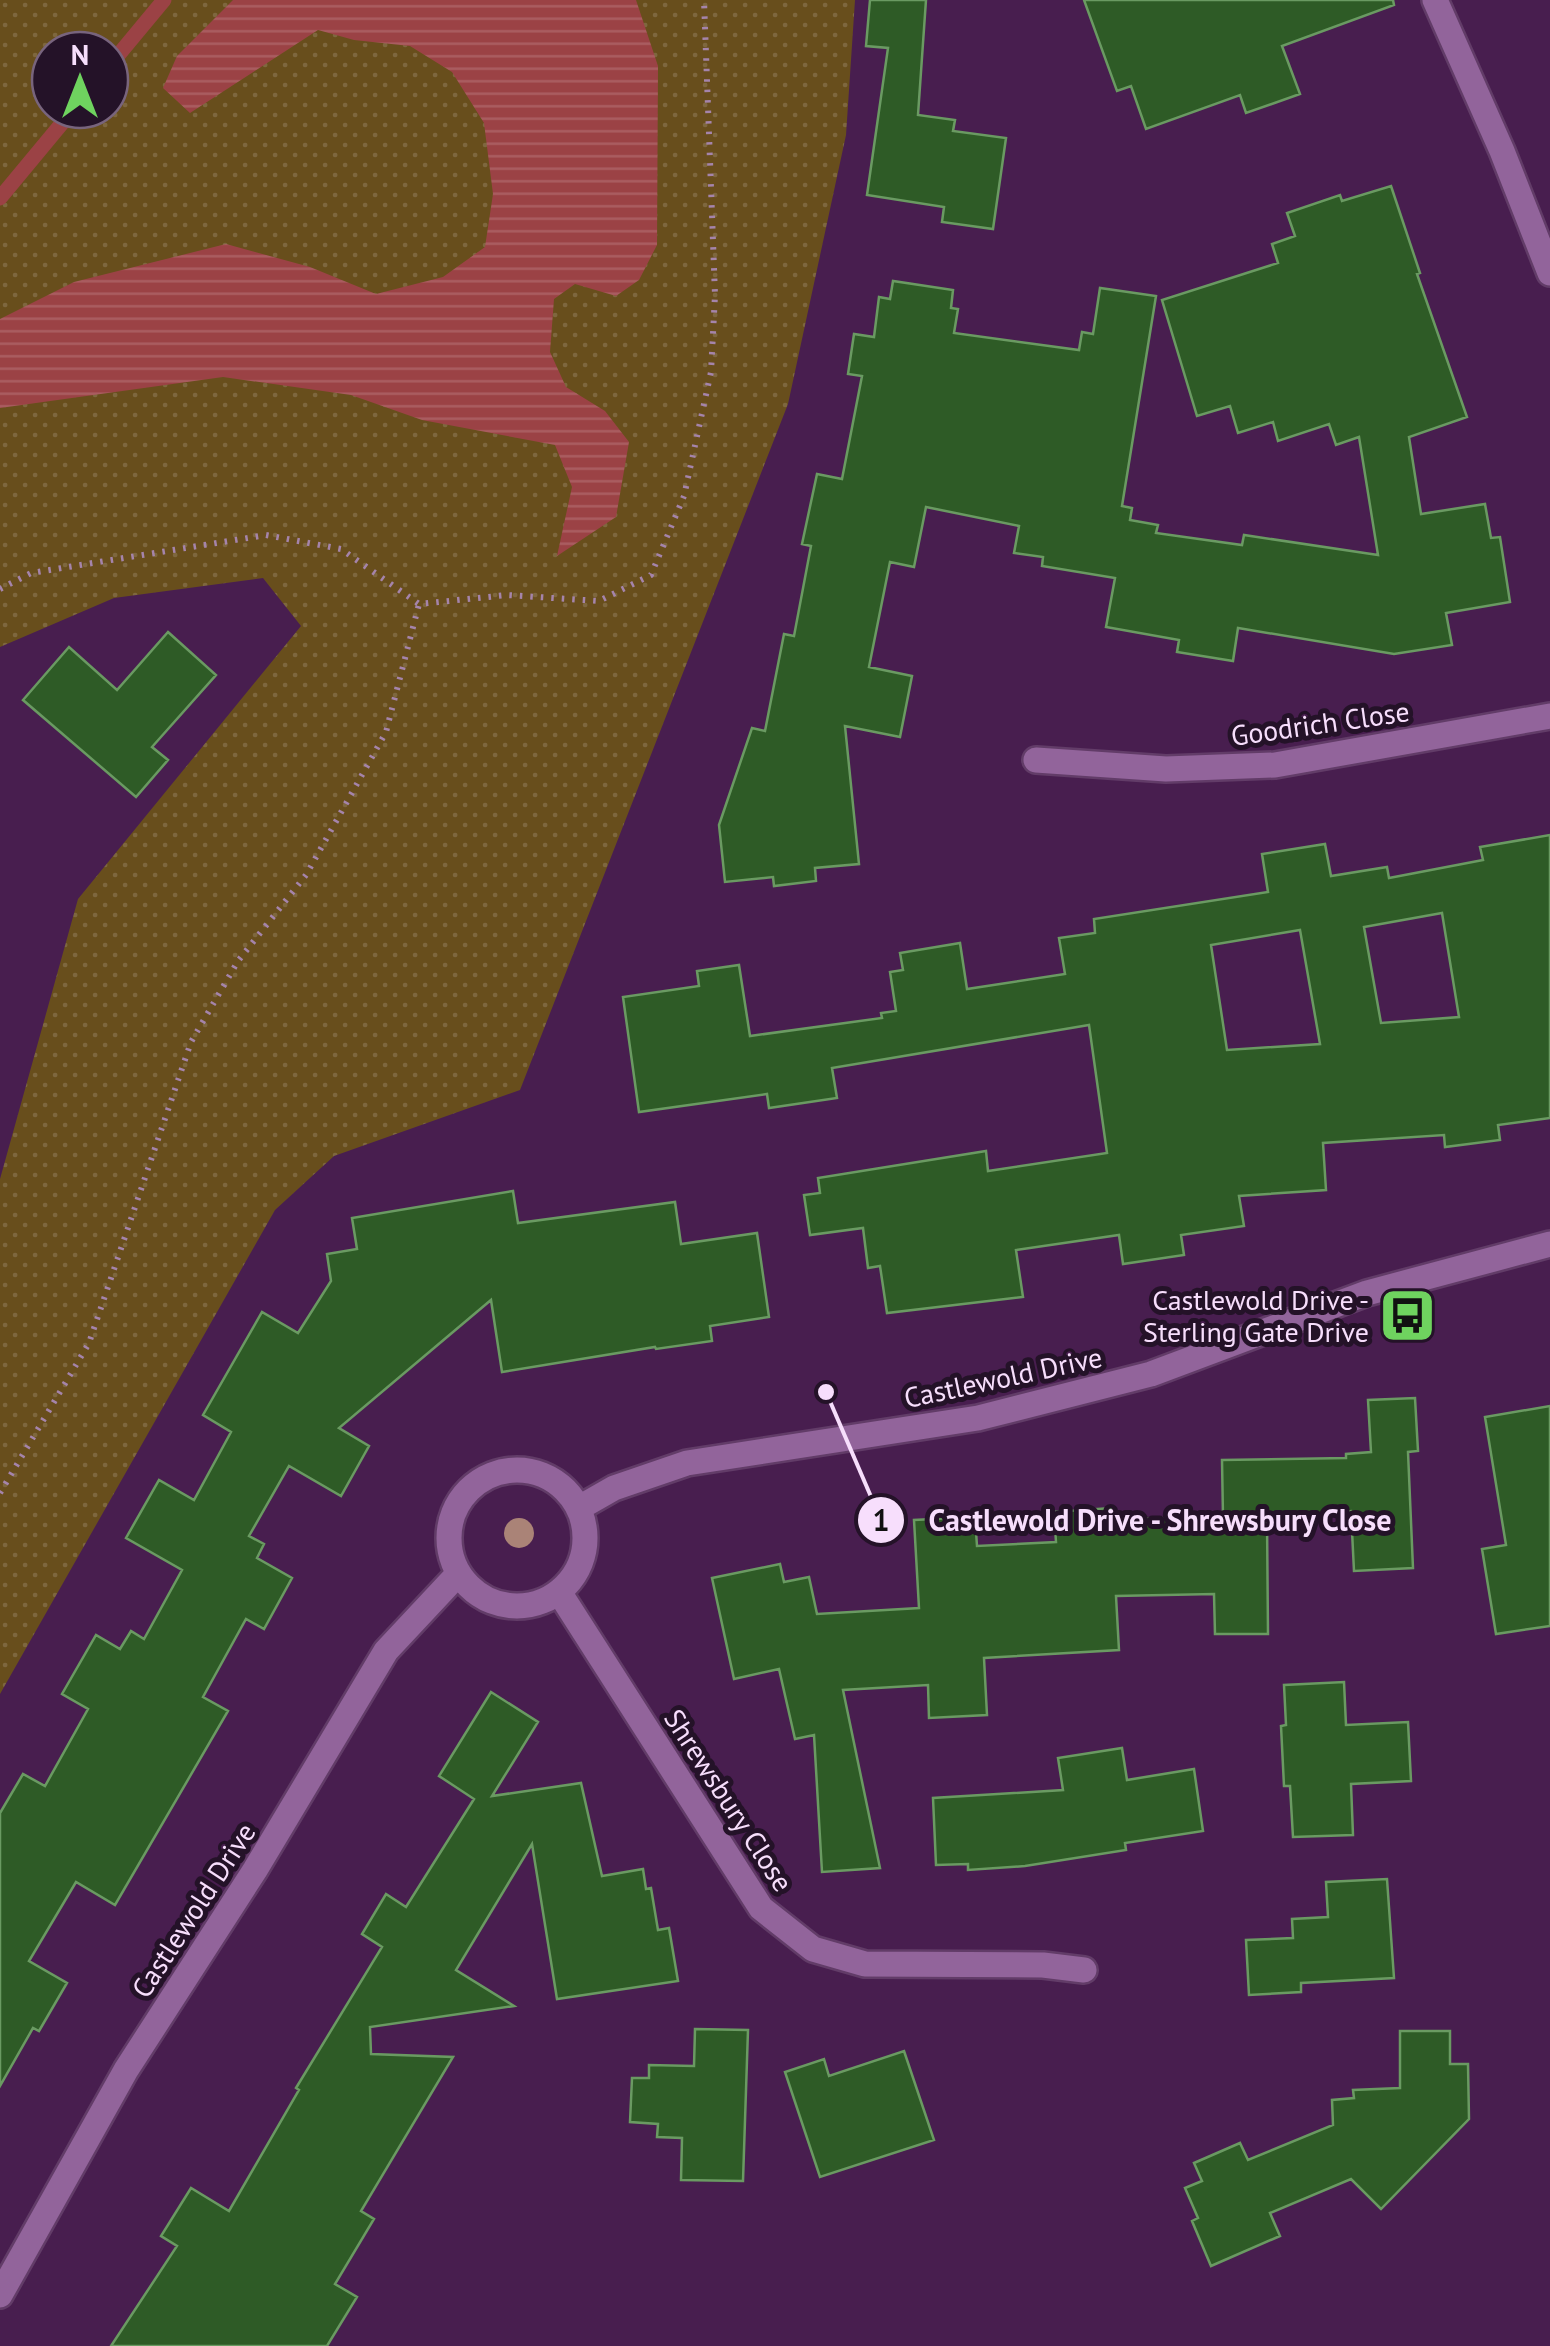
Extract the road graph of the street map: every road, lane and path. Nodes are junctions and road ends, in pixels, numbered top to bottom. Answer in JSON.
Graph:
{"nodes":[{"id":1,"x":704,"y":0,"type":"edge"},
{"id":2,"x":1435,"y":0,"type":"edge"},
{"id":3,"x":1550,"y":272,"type":"edge"},
{"id":4,"x":0,"y":588,"type":"edge"},
{"id":5,"x":420,"y":604,"type":"junction"},
{"id":6,"x":1550,"y":716,"type":"edge"},
{"id":7,"x":1036,"y":760,"type":"dead end"},
{"id":8,"x":1550,"y":1244,"type":"edge"},
{"id":9,"x":0,"y":1494,"type":"edge"},
{"id":10,"x":579,"y":1508,"type":"junction"},
{"id":11,"x":458,"y":1574,"type":"junction"},
{"id":12,"x":559,"y":1592,"type":"junction"},
{"id":13,"x":1084,"y":1970,"type":"dead end"},
{"id":14,"x":0,"y":2295,"type":"edge"}],
"edges":[{"from":1,"to":5,"type":"path"},
{"from":2,"to":3,"type":"street"},
{"from":4,"to":5,"type":"path"},
{"from":5,"to":9,"type":"path"},
{"from":6,"to":7,"type":"street","name":"Goodrich Close"},
{"from":8,"to":10,"type":"street","name":"Castlewold Drive"},
{"from":10,"to":11,"type":"street"},
{"from":10,"to":12,"type":"street"},
{"from":11,"to":12,"type":"street"},
{"from":11,"to":14,"type":"street","name":"Castlewold Drive"},
{"from":12,"to":13,"type":"street","name":"Shrewsbury Close"}]}
